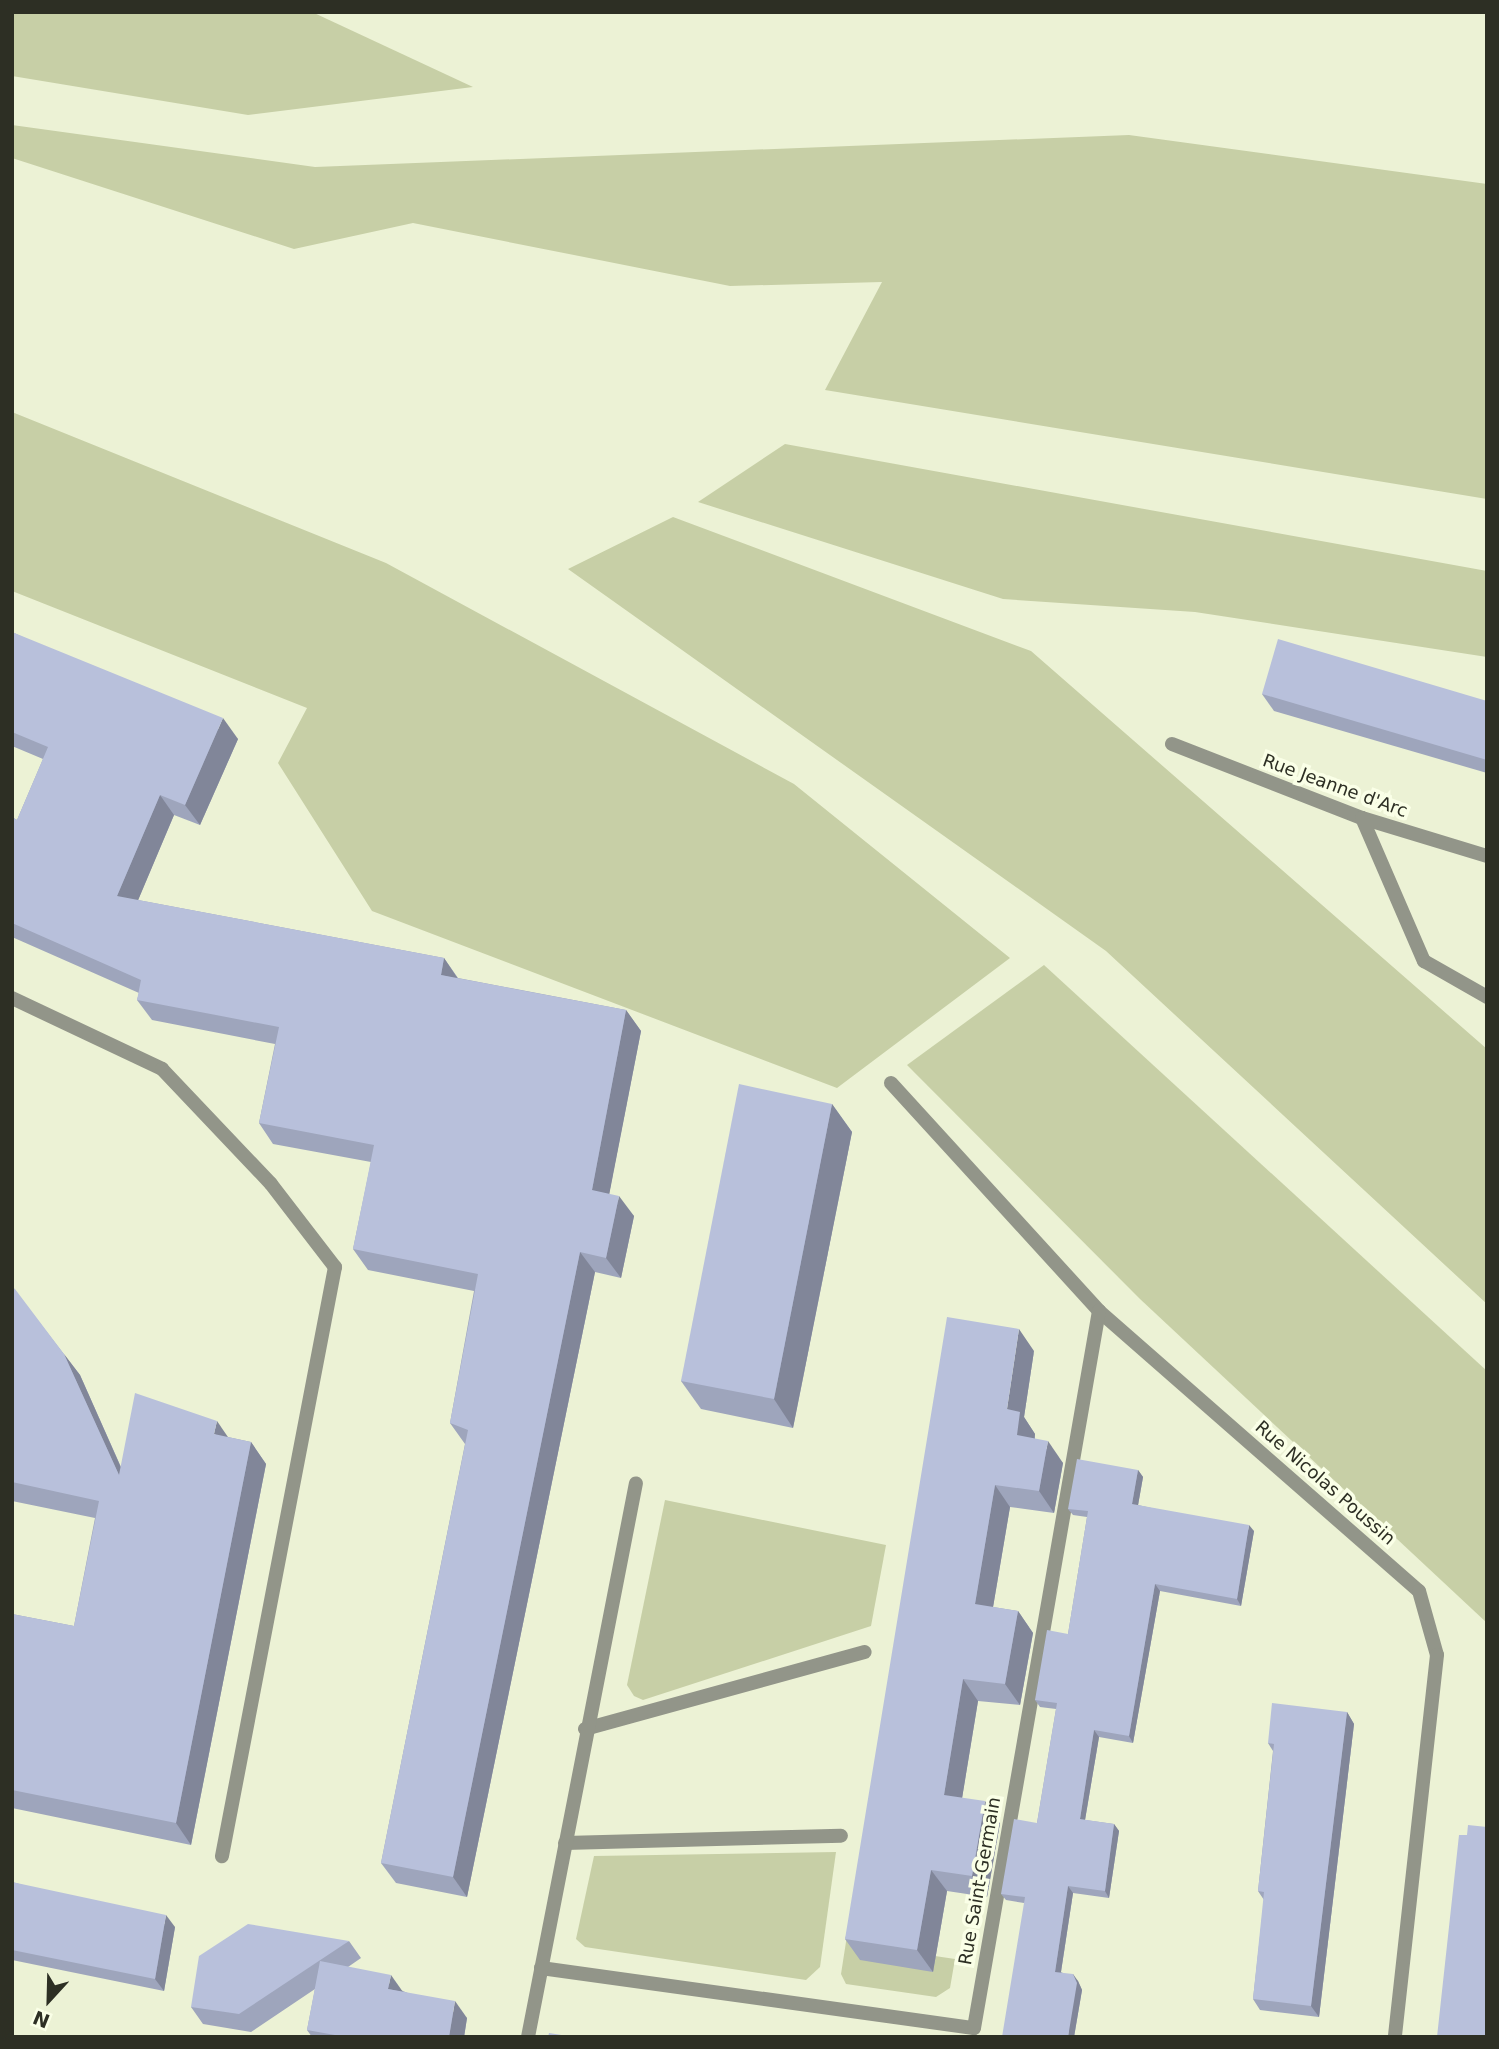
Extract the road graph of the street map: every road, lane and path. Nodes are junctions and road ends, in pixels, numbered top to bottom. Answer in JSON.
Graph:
{"nodes":[{"id":1,"x":1172,"y":744,"type":"dead end"},
{"id":2,"x":1362,"y":818,"type":"junction"},
{"id":3,"x":1487,"y":856,"type":"edge"},
{"id":4,"x":1487,"y":997,"type":"edge"},
{"id":5,"x":12,"y":998,"type":"edge"},
{"id":6,"x":891,"y":1083,"type":"dead end"},
{"id":7,"x":1099,"y":1311,"type":"junction"},
{"id":8,"x":636,"y":1483,"type":"dead end"},
{"id":9,"x":866,"y":1652,"type":"dead end"},
{"id":10,"x":585,"y":1730,"type":"junction"},
{"id":11,"x":841,"y":1836,"type":"dead end"},
{"id":12,"x":565,"y":1843,"type":"junction"},
{"id":13,"x":222,"y":1856,"type":"dead end"},
{"id":14,"x":541,"y":1968,"type":"junction"},
{"id":15,"x":528,"y":2037,"type":"edge"},
{"id":16,"x":1395,"y":2037,"type":"edge"}],
"edges":[{"from":1,"to":2,"type":"street","name":"Rue Jeanne d'Arc"},
{"from":2,"to":3,"type":"street","name":"Rue Jeanne d'Arc"},
{"from":2,"to":4,"type":"street"},
{"from":5,"to":13,"type":"street"},
{"from":6,"to":7,"type":"street","name":"Rue Nicolas Poussin"},
{"from":7,"to":14,"type":"street","name":"Rue Saint-Germain"},
{"from":7,"to":16,"type":"street","name":"Rue Nicolas Poussin"},
{"from":8,"to":10,"type":"street"},
{"from":9,"to":10,"type":"street"},
{"from":10,"to":12,"type":"street"},
{"from":11,"to":12,"type":"street"},
{"from":12,"to":14,"type":"street"},
{"from":14,"to":15,"type":"street"}]}
